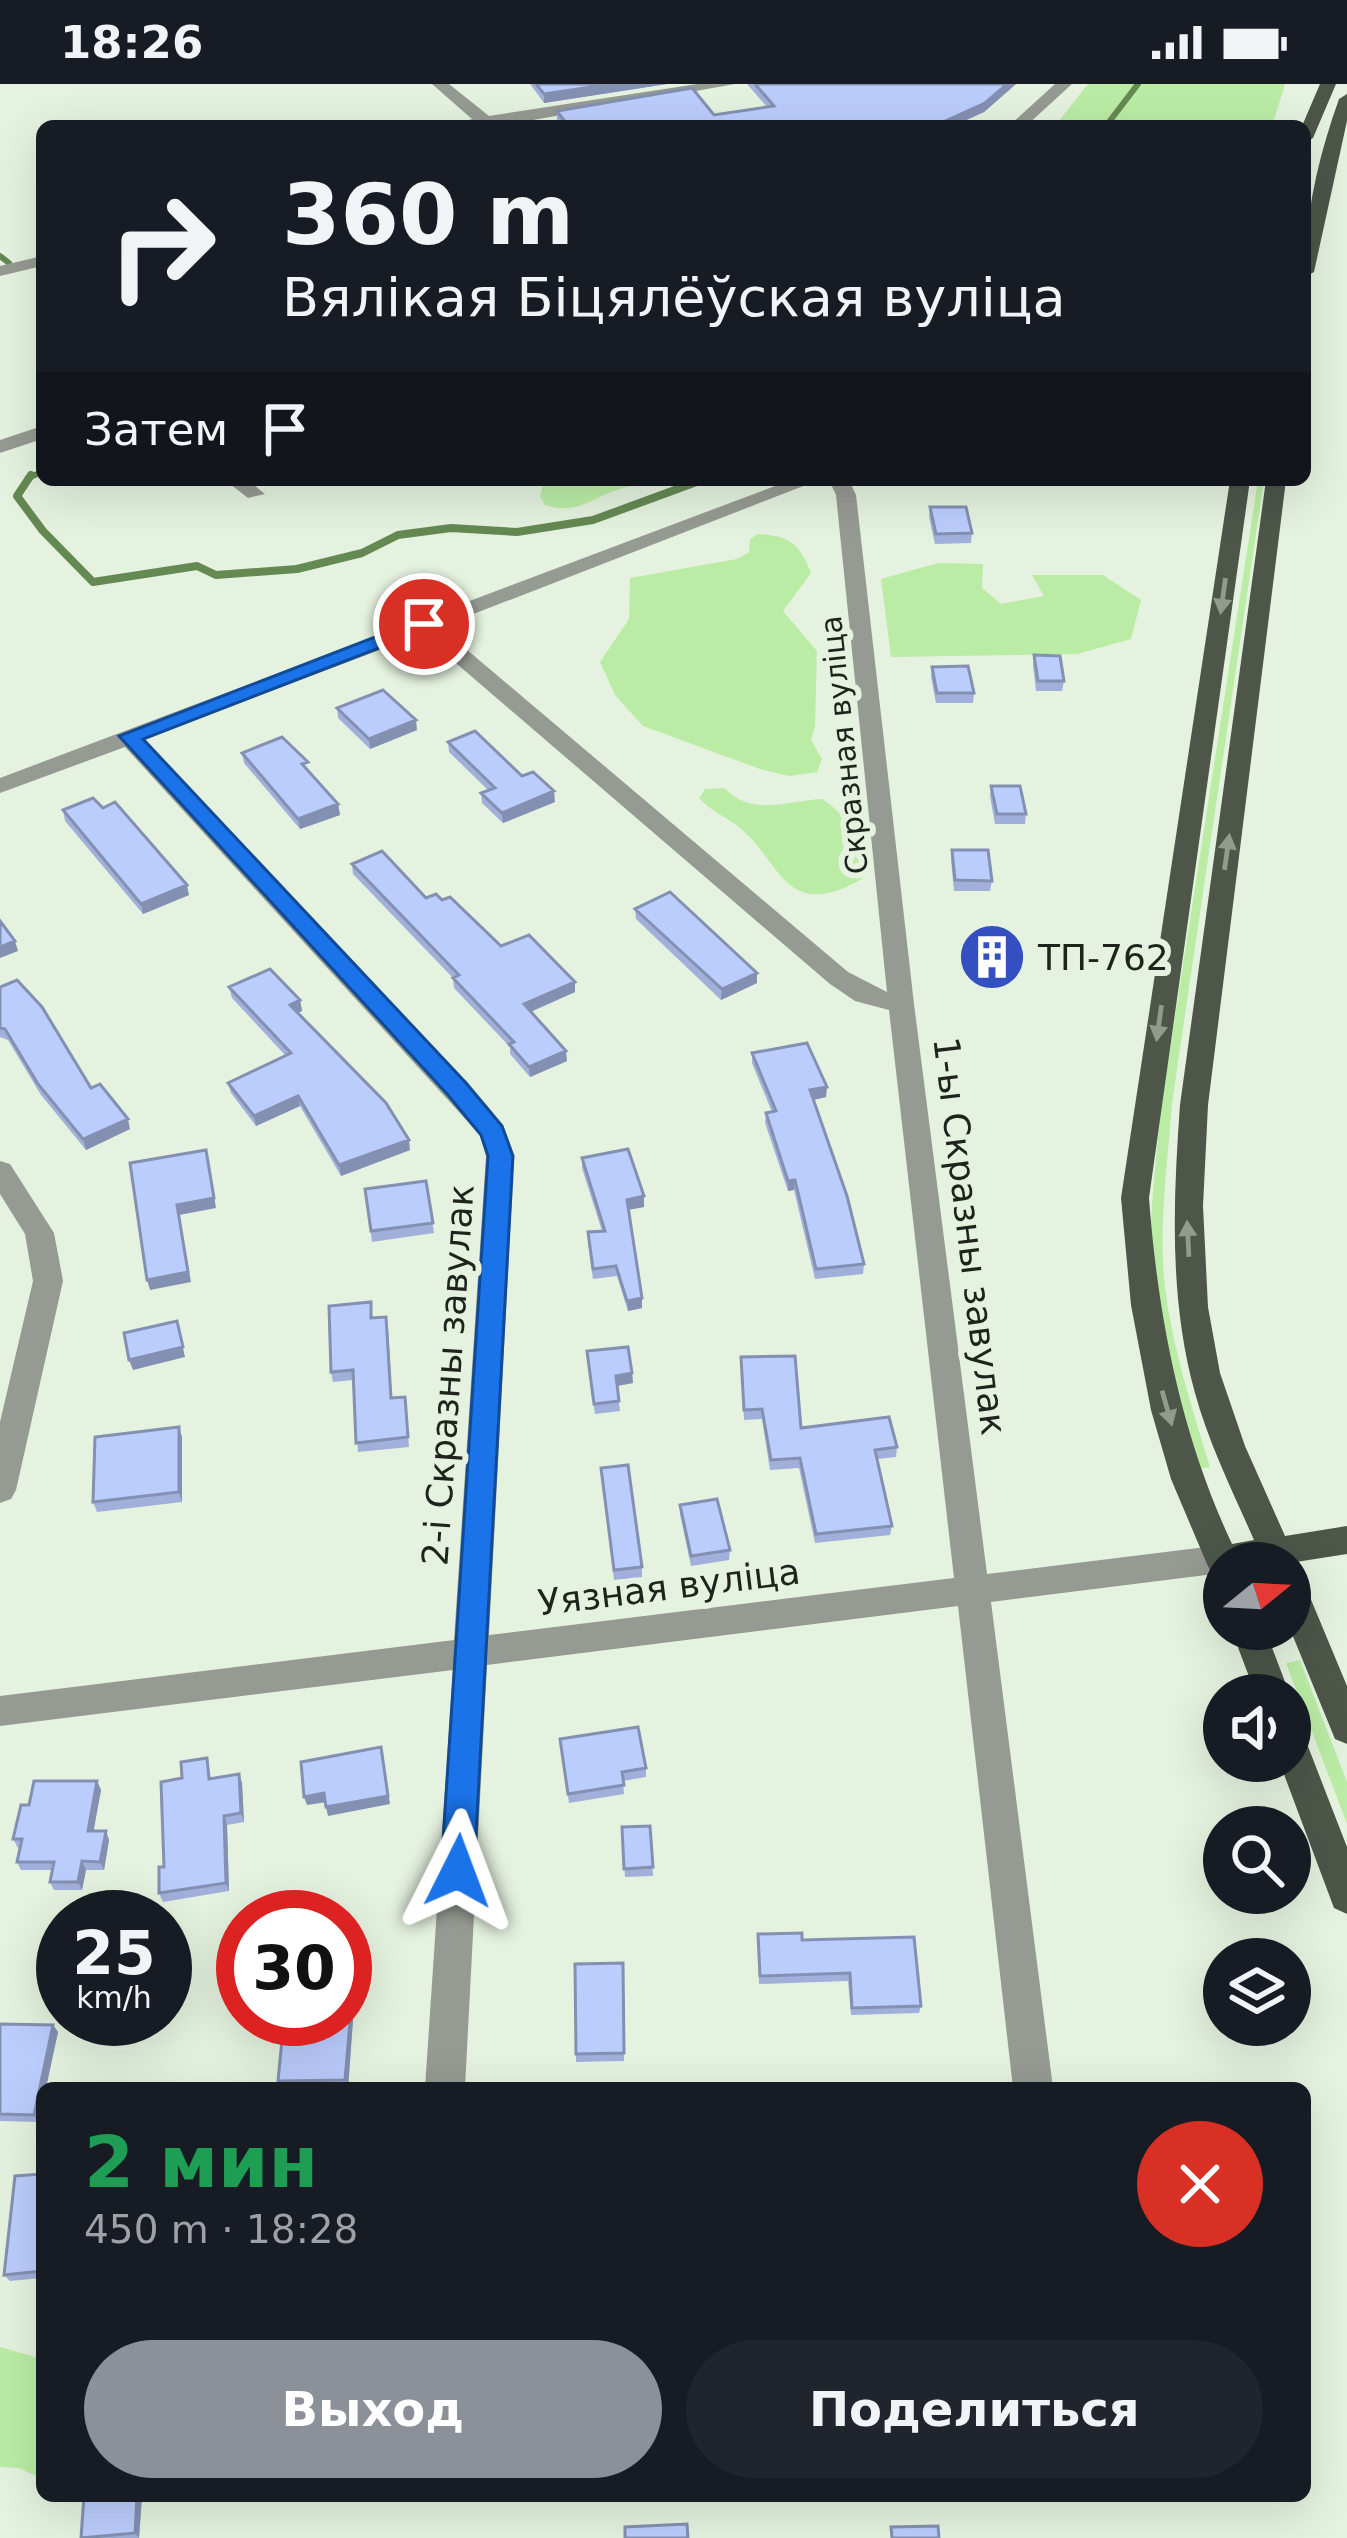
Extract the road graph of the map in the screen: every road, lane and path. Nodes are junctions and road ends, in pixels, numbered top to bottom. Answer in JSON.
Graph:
{"nodes":[{"id":1,"x":440,"y":84,"type":"edge"},
{"id":2,"x":727,"y":84,"type":"edge"},
{"id":3,"x":1064,"y":84,"type":"edge"},
{"id":4,"x":1328,"y":84,"type":"edge"},
{"id":5,"x":1347,"y":99,"type":"edge"},
{"id":6,"x":484,"y":120,"type":"edge"},
{"id":7,"x":506,"y":120,"type":"edge"},
{"id":8,"x":1024,"y":120,"type":"edge"},
{"id":9,"x":1311,"y":124,"type":"edge"},
{"id":10,"x":1311,"y":242,"type":"edge"},
{"id":11,"x":36,"y":262,"type":"edge"},
{"id":12,"x":0,"y":271,"type":"edge"},
{"id":13,"x":36,"y":434,"type":"edge"},
{"id":14,"x":0,"y":447,"type":"edge"},
{"id":15,"x":244,"y":486,"type":"edge"},
{"id":16,"x":793,"y":486,"type":"edge"},
{"id":17,"x":842,"y":486,"type":"edge"},
{"id":18,"x":1239,"y":486,"type":"edge"},
{"id":19,"x":1275,"y":486,"type":"edge"},
{"id":20,"x":255,"y":494,"type":"dead end"},
{"id":21,"x":424,"y":624,"type":"junction"},
{"id":22,"x":129,"y":736,"type":"junction"},
{"id":23,"x":0,"y":786,"type":"edge"},
{"id":24,"x":901,"y":1004,"type":"junction"},
{"id":25,"x":0,"y":1171,"type":"edge"},
{"id":26,"x":0,"y":1490,"type":"edge"},
{"id":27,"x":1347,"y":1540,"type":"edge"},
{"id":28,"x":1214,"y":1542,"type":"edge"},
{"id":29,"x":1270,"y":1542,"type":"edge"},
{"id":30,"x":1311,"y":1549,"type":"edge"},
{"id":31,"x":1203,"y":1564,"type":"edge"},
{"id":32,"x":975,"y":1587,"type":"junction"},
{"id":33,"x":1311,"y":1640,"type":"edge"},
{"id":34,"x":470,"y":1651,"type":"junction"},
{"id":35,"x":0,"y":1711,"type":"edge"},
{"id":36,"x":1347,"y":1728,"type":"edge"},
{"id":37,"x":1305,"y":1782,"type":"edge"},
{"id":38,"x":1347,"y":1896,"type":"edge"},
{"id":39,"x":445,"y":2082,"type":"edge"},
{"id":40,"x":1032,"y":2082,"type":"edge"}],
"edges":[{"from":1,"to":6,"type":"street"},
{"from":2,"to":7,"type":"street"},
{"from":3,"to":8,"type":"street"},
{"from":4,"to":9,"type":"main road"},
{"from":5,"to":10,"type":"main road"},
{"from":11,"to":12,"type":"street"},
{"from":13,"to":14,"type":"street"},
{"from":15,"to":20,"type":"street"},
{"from":16,"to":21,"type":"street"},
{"from":17,"to":24,"type":"street","name":"Скразная вуліца"},
{"from":18,"to":28,"type":"main road","one_way":true},
{"from":29,"to":19,"type":"main road","one_way":true},
{"from":21,"to":22,"type":"street"},
{"from":21,"to":24,"type":"street","name":"1-ы Скразны завулак"},
{"from":22,"to":23,"type":"street"},
{"from":22,"to":34,"type":"street","name":"2-і Скразны завулак"},
{"from":24,"to":32,"type":"street","name":"1-ы Скразны завулак"},
{"from":25,"to":26,"type":"street"},
{"from":27,"to":30,"type":"main road","name":"Уязная вуліца"},
{"from":31,"to":32,"type":"street","name":"Уязная вуліца"},
{"from":32,"to":34,"type":"street","name":"Уязная вуліца"},
{"from":32,"to":40,"type":"street","name":"1-ы Скразны завулак"},
{"from":33,"to":36,"type":"main road"},
{"from":34,"to":35,"type":"street","name":"Уязная вуліца"},
{"from":34,"to":39,"type":"street","name":"2-і Скразны завулак"},
{"from":37,"to":38,"type":"main road"}]}
